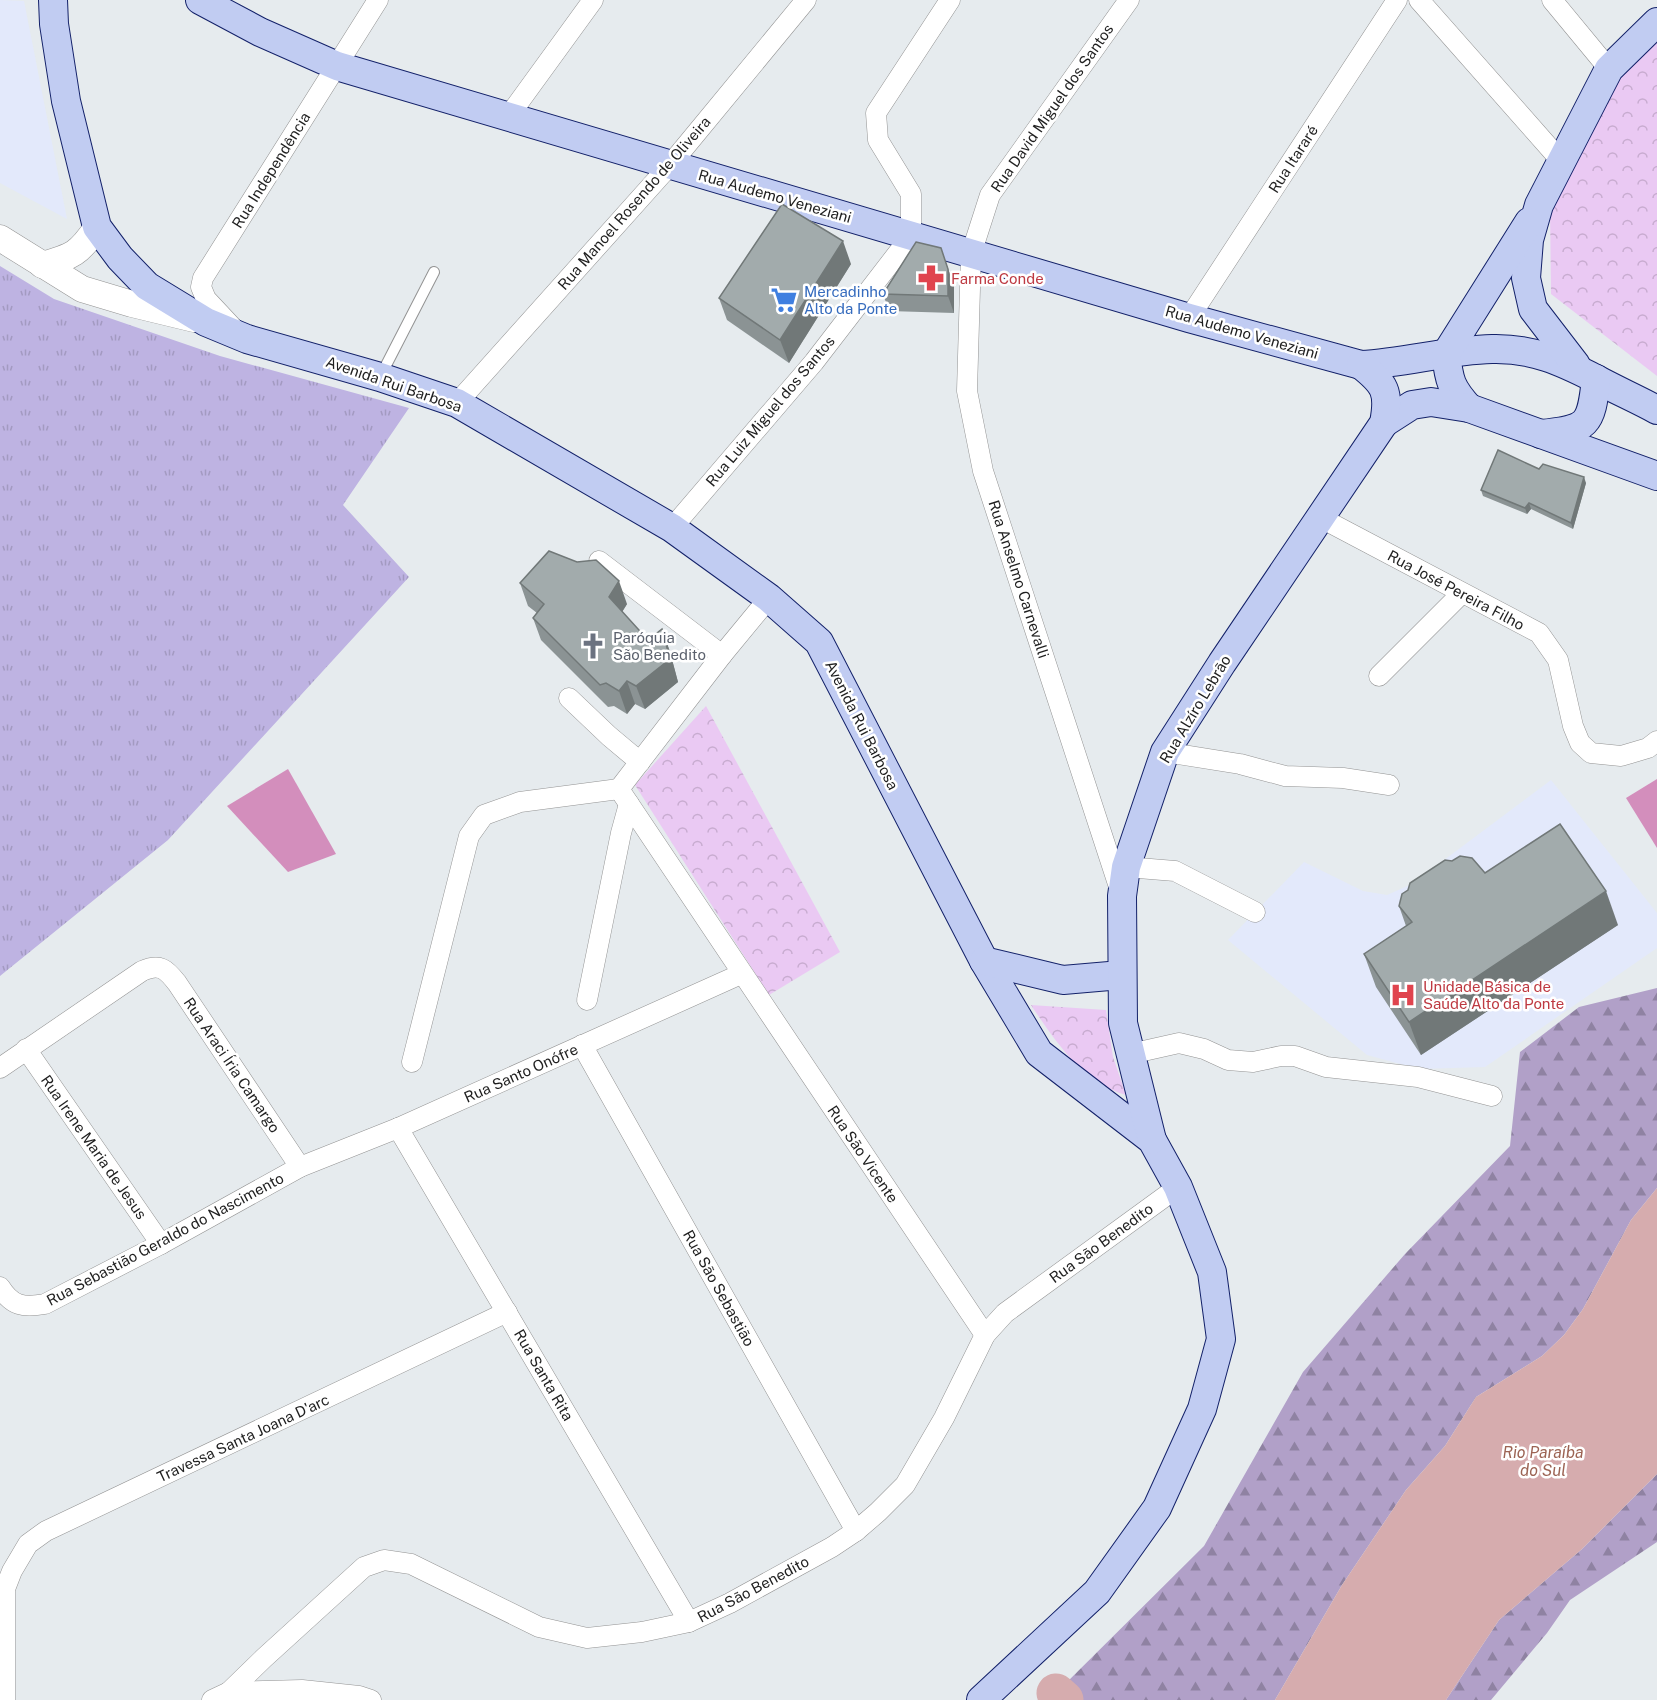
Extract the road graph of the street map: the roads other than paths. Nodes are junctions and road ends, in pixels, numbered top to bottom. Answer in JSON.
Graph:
{"nodes":[{"id":1,"x":53,"y":0,"type":"edge"},
{"id":2,"x":200,"y":0,"type":"edge"},
{"id":3,"x":378,"y":0,"type":"edge"},
{"id":4,"x":593,"y":0,"type":"edge"},
{"id":5,"x":806,"y":0,"type":"edge"},
{"id":6,"x":950,"y":0,"type":"edge"},
{"id":7,"x":1129,"y":0,"type":"edge"},
{"id":8,"x":1397,"y":0,"type":"edge"},
{"id":9,"x":1419,"y":0,"type":"edge"},
{"id":10,"x":1552,"y":0,"type":"edge"},
{"id":11,"x":1657,"y":22,"type":"edge"},
{"id":12,"x":337,"y":66,"type":"junction"},
{"id":13,"x":1609,"y":69,"type":"junction"},
{"id":14,"x":508,"y":117,"type":"junction"},
{"id":15,"x":1562,"y":162,"type":"junction"},
{"id":16,"x":670,"y":165,"type":"junction"},
{"id":17,"x":1539,"y":205,"type":"junction"},
{"id":18,"x":97,"y":227,"type":"junction"},
{"id":19,"x":911,"y":236,"type":"junction"},
{"id":20,"x":0,"y":238,"type":"edge"},
{"id":21,"x":971,"y":254,"type":"junction"},
{"id":22,"x":42,"y":266,"type":"junction"},
{"id":23,"x":434,"y":272,"type":"dead end"},
{"id":24,"x":1189,"y":318,"type":"junction"},
{"id":25,"x":206,"y":322,"type":"junction"},
{"id":26,"x":240,"y":336,"type":"junction"},
{"id":27,"x":1446,"y":354,"type":"junction"},
{"id":28,"x":1361,"y":365,"type":"junction"},
{"id":29,"x":1588,"y":375,"type":"junction"},
{"id":30,"x":380,"y":377,"type":"junction"},
{"id":31,"x":457,"y":403,"type":"junction"},
{"id":32,"x":1469,"y":408,"type":"junction"},
{"id":33,"x":1657,"y":410,"type":"edge"},
{"id":34,"x":1384,"y":423,"type":"junction"},
{"id":35,"x":1541,"y":434,"type":"junction"},
{"id":36,"x":1657,"y":476,"type":"edge"},
{"id":37,"x":1321,"y":518,"type":"junction"},
{"id":38,"x":672,"y":528,"type":"junction"},
{"id":39,"x":599,"y":561,"type":"edge"},
{"id":40,"x":1462,"y":593,"type":"junction"},
{"id":41,"x":769,"y":598,"type":"junction"},
{"id":42,"x":722,"y":655,"type":"junction"},
{"id":43,"x":1379,"y":676,"type":"dead end"},
{"id":44,"x":569,"y":698,"type":"dead end"},
{"id":45,"x":1657,"y":741,"type":"edge"},
{"id":46,"x":1165,"y":752,"type":"junction"},
{"id":47,"x":640,"y":762,"type":"junction"},
{"id":48,"x":1389,"y":785,"type":"dead end"},
{"id":49,"x":624,"y":796,"type":"junction"},
{"id":50,"x":1126,"y":867,"type":"junction"},
{"id":51,"x":1122,"y":896,"type":"junction"},
{"id":52,"x":1255,"y":912,"type":"dead end"},
{"id":53,"x":984,"y":961,"type":"junction"},
{"id":54,"x":741,"y":974,"type":"junction"},
{"id":55,"x":1121,"y":975,"type":"junction"},
{"id":56,"x":587,"y":1000,"type":"dead end"},
{"id":57,"x":582,"y":1045,"type":"junction"},
{"id":58,"x":26,"y":1049,"type":"junction"},
{"id":59,"x":1130,"y":1054,"type":"junction"},
{"id":60,"x":412,"y":1062,"type":"dead end"},
{"id":61,"x":0,"y":1068,"type":"edge"},
{"id":62,"x":1492,"y":1096,"type":"dead end"},
{"id":63,"x":398,"y":1128,"type":"junction"},
{"id":64,"x":1152,"y":1140,"type":"junction"},
{"id":65,"x":300,"y":1167,"type":"junction"},
{"id":66,"x":1178,"y":1186,"type":"junction"},
{"id":67,"x":161,"y":1244,"type":"junction"},
{"id":68,"x":0,"y":1287,"type":"edge"},
{"id":69,"x":507,"y":1312,"type":"junction"},
{"id":70,"x":985,"y":1335,"type":"junction"},
{"id":71,"x":856,"y":1532,"type":"junction"},
{"id":72,"x":3,"y":1589,"type":"edge"},
{"id":73,"x":688,"y":1622,"type":"junction"},
{"id":74,"x":221,"y":1696,"type":"edge"},
{"id":75,"x":4,"y":1700,"type":"edge"},
{"id":76,"x":371,"y":1700,"type":"edge"},
{"id":77,"x":981,"y":1700,"type":"edge"}],
"edges":[{"from":1,"to":18,"type":"main road","name":"Avenida Rui Barbosa"},
{"from":2,"to":12,"type":"main road","name":"Rua Audemo Veneziani"},
{"from":3,"to":12,"type":"street","name":"Rua Independência"},
{"from":4,"to":14,"type":"street"},
{"from":5,"to":16,"type":"street","name":"Rua Manoel Rosendo de Oliveira"},
{"from":6,"to":19,"type":"street"},
{"from":7,"to":21,"type":"street","name":"Rua David Miguel dos Santos"},
{"from":8,"to":24,"type":"street","name":"Rua Itararé"},
{"from":9,"to":15,"type":"street"},
{"from":10,"to":13,"type":"street"},
{"from":11,"to":13,"type":"main road"},
{"from":12,"to":14,"type":"main road","name":"Rua Audemo Veneziani"},
{"from":12,"to":26,"type":"street","name":"Rua Independência"},
{"from":13,"to":15,"type":"main road"},
{"from":14,"to":16,"type":"main road","name":"Rua Audemo Veneziani"},
{"from":15,"to":17,"type":"main road"},
{"from":16,"to":19,"type":"main road","name":"Rua Audemo Veneziani"},
{"from":16,"to":31,"type":"street","name":"Rua Manoel Rosendo de Oliveira"},
{"from":17,"to":27,"type":"main road"},
{"from":17,"to":29,"type":"main road"},
{"from":18,"to":22,"type":"street"},
{"from":18,"to":25,"type":"main road","name":"Avenida Rui Barbosa"},
{"from":19,"to":21,"type":"main road","name":"Rua Audemo Veneziani"},
{"from":19,"to":38,"type":"street","name":"Rua Luiz Miguel dos Santos"},
{"from":20,"to":22,"type":"street"},
{"from":21,"to":24,"type":"main road","name":"Rua Audemo Veneziani"},
{"from":21,"to":51,"type":"street","name":"Rua Anselmo Carnevalli"},
{"from":22,"to":25,"type":"street"},
{"from":23,"to":30,"type":"lane"},
{"from":24,"to":28,"type":"main road","name":"Rua Audemo Veneziani"},
{"from":25,"to":26,"type":"main road","name":"Avenida Rui Barbosa"},
{"from":26,"to":30,"type":"main road","name":"Avenida Rui Barbosa"},
{"from":27,"to":28,"type":"main road","name":"Rua Audemo Veneziani"},
{"from":27,"to":29,"type":"main road","name":"Rua Audemo Veneziani"},
{"from":27,"to":32,"type":"main road"},
{"from":28,"to":34,"type":"main road","name":"Rua Audemo Veneziani"},
{"from":29,"to":33,"type":"main road","name":"Rua Audemo Veneziani"},
{"from":29,"to":35,"type":"main road"},
{"from":30,"to":31,"type":"main road","name":"Avenida Rui Barbosa"},
{"from":31,"to":38,"type":"main road","name":"Avenida Rui Barbosa"},
{"from":32,"to":34,"type":"main road"},
{"from":32,"to":35,"type":"main road"},
{"from":34,"to":37,"type":"main road","name":"Rua Alzíro Lebrão"},
{"from":35,"to":36,"type":"main road"},
{"from":37,"to":40,"type":"street","name":"Rua José Pereira Filho"},
{"from":37,"to":46,"type":"main road","name":"Rua Alzíro Lebrão"},
{"from":38,"to":41,"type":"main road","name":"Avenida Rui Barbosa"},
{"from":39,"to":42,"type":"street"},
{"from":40,"to":43,"type":"street"},
{"from":40,"to":45,"type":"street","name":"Rua José Pereira Filho"},
{"from":41,"to":42,"type":"street"},
{"from":41,"to":53,"type":"main road","name":"Avenida Rui Barbosa"},
{"from":42,"to":47,"type":"street"},
{"from":44,"to":47,"type":"street"},
{"from":46,"to":48,"type":"street"},
{"from":46,"to":50,"type":"main road","name":"Rua Alzíro Lebrão"},
{"from":47,"to":49,"type":"street"},
{"from":49,"to":54,"type":"street","name":"Rua São Vicente"},
{"from":49,"to":56,"type":"street"},
{"from":49,"to":60,"type":"street"},
{"from":50,"to":51,"type":"main road","name":"Rua Alzíro Lebrão"},
{"from":50,"to":52,"type":"street"},
{"from":51,"to":55,"type":"main road","name":"Rua Alzíro Lebrão"},
{"from":53,"to":55,"type":"main road"},
{"from":53,"to":64,"type":"main road","name":"Avenida Rui Barbosa"},
{"from":54,"to":57,"type":"street","name":"Rua Santo Onófre"},
{"from":54,"to":70,"type":"street","name":"Rua São Vicente"},
{"from":55,"to":59,"type":"main road","name":"Rua Alzíro Lebrão"},
{"from":57,"to":63,"type":"street","name":"Rua Santo Onófre"},
{"from":57,"to":71,"type":"street","name":"Rua São Sebastião"},
{"from":58,"to":61,"type":"street"},
{"from":58,"to":65,"type":"street","name":"Rua Araci Íria Camargo"},
{"from":58,"to":67,"type":"street","name":"Rua Irene Maria de Jesus"},
{"from":59,"to":62,"type":"street"},
{"from":59,"to":64,"type":"main road","name":"Rua Alzíro Lebrão"},
{"from":63,"to":65,"type":"street","name":"Rua Santo Onófre"},
{"from":63,"to":69,"type":"street","name":"Rua Santa Rita"},
{"from":64,"to":66,"type":"main road","name":"Avenida Rui Barbosa"},
{"from":65,"to":67,"type":"street","name":"Rua Sebastião Geraldo do Nascimento"},
{"from":66,"to":70,"type":"street","name":"Rua São Benedito"},
{"from":66,"to":77,"type":"main road","name":"Avenida Rui Barbosa"},
{"from":67,"to":68,"type":"street","name":"Rua Sebastião Geraldo do Nascimento"},
{"from":69,"to":72,"type":"street","name":"Travessa Santa Joana D'arc"},
{"from":69,"to":73,"type":"street","name":"Rua Santa Rita"},
{"from":70,"to":71,"type":"street","name":"Rua São Benedito"},
{"from":71,"to":73,"type":"street","name":"Rua São Benedito"},
{"from":72,"to":75,"type":"street"},
{"from":73,"to":74,"type":"street","name":"Rua São Benedito"},
{"from":74,"to":76,"type":"street"}]}
